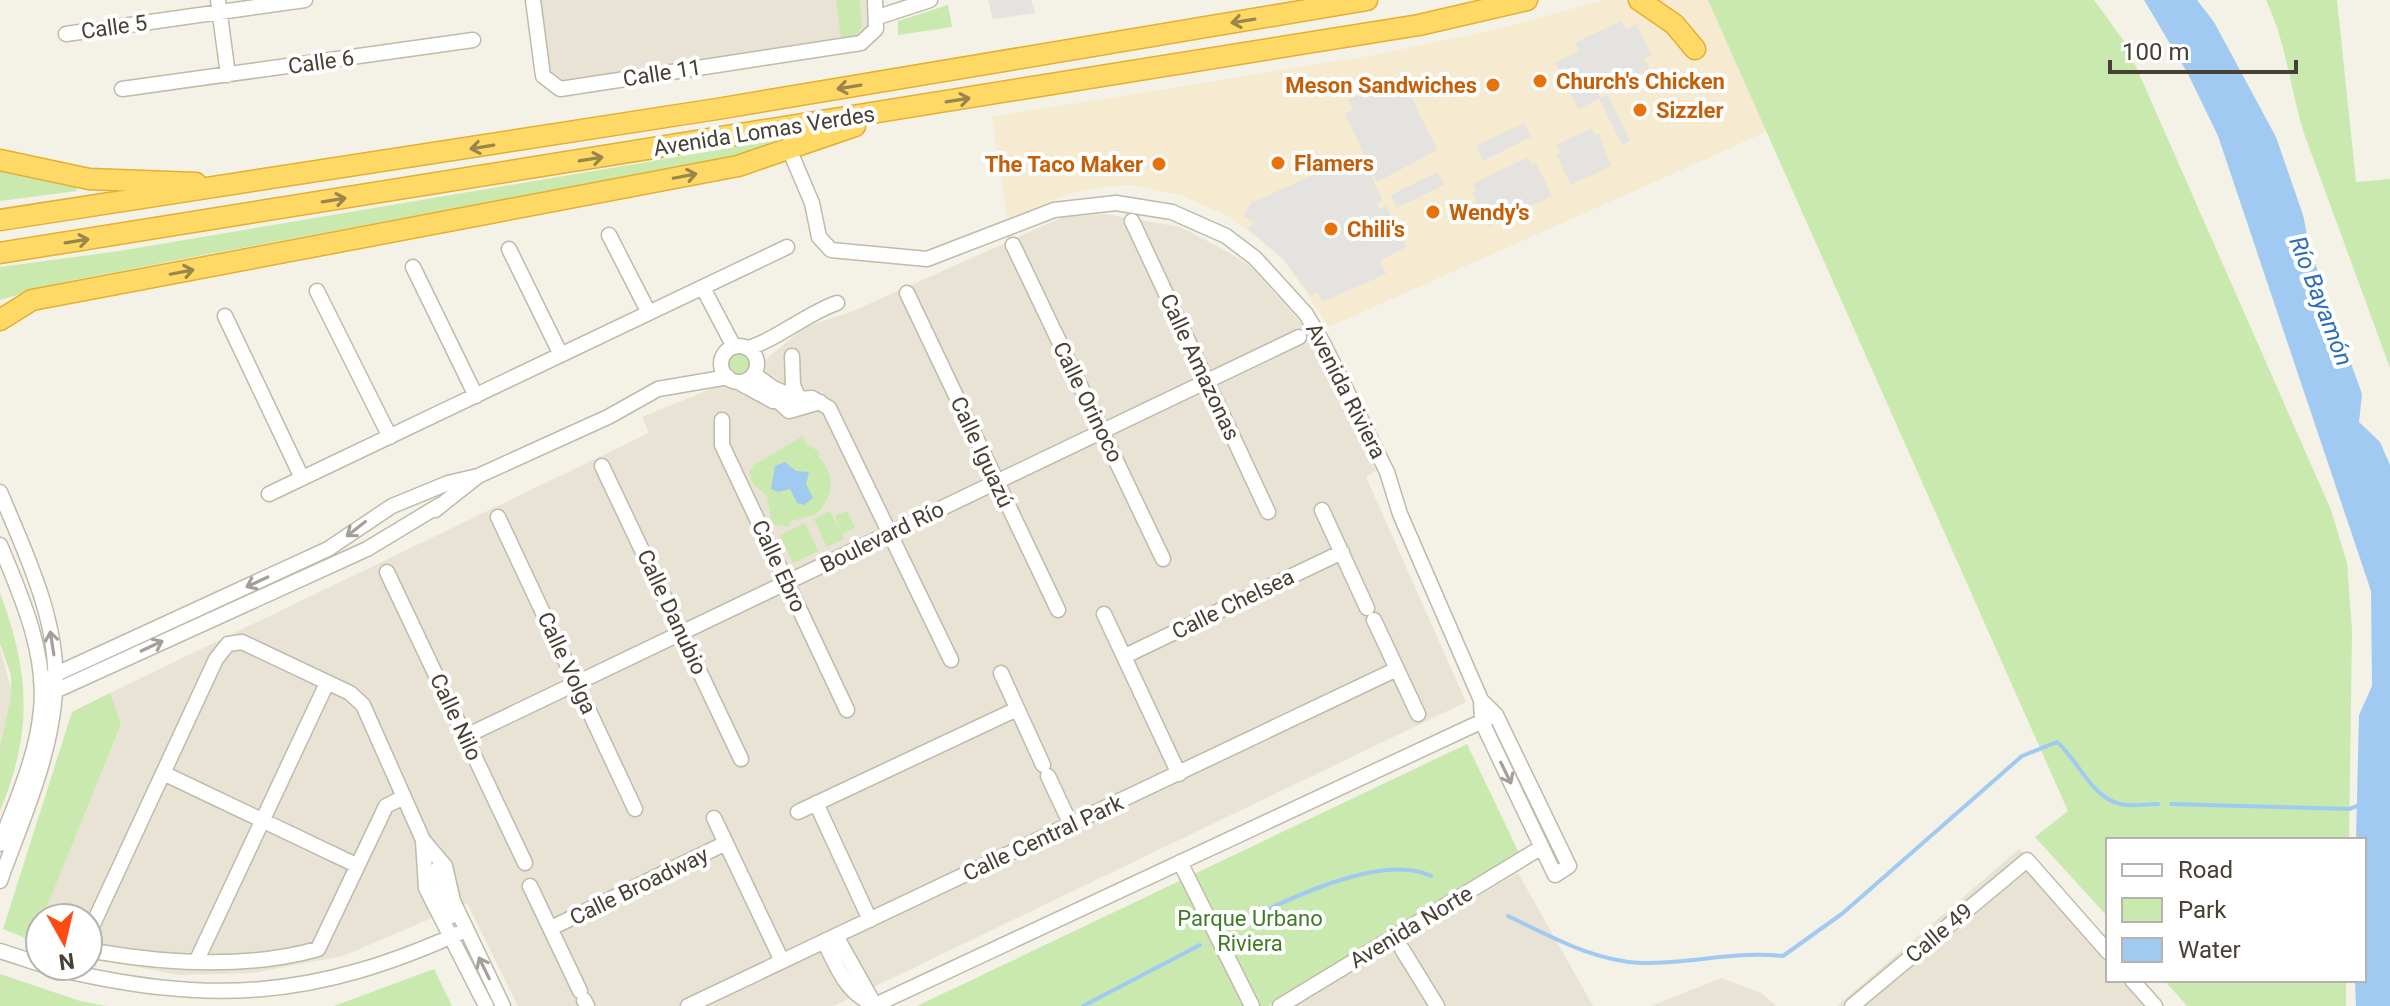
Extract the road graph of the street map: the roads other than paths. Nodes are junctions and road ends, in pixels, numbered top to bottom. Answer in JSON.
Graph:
{"nodes":[{"id":1,"x":305,"y":0,"type":"edge"},
{"id":2,"x":533,"y":0,"type":"edge"},
{"id":3,"x":875,"y":0,"type":"edge"},
{"id":4,"x":930,"y":0,"type":"edge"},
{"id":5,"x":1367,"y":0,"type":"edge"},
{"id":6,"x":1527,"y":0,"type":"edge"},
{"id":7,"x":1639,"y":0,"type":"edge"},
{"id":8,"x":218,"y":6,"type":"edge"},
{"id":9,"x":878,"y":17,"type":"junction"},
{"id":10,"x":66,"y":34,"type":"dead end"},
{"id":11,"x":473,"y":40,"type":"dead end"},
{"id":12,"x":1695,"y":49,"type":"dead end"},
{"id":13,"x":228,"y":75,"type":"junction"},
{"id":14,"x":122,"y":89,"type":"dead end"},
{"id":15,"x":916,"y":107,"type":"junction"},
{"id":16,"x":789,"y":149,"type":"junction"},
{"id":17,"x":0,"y":160,"type":"edge"},
{"id":18,"x":236,"y":186,"type":"junction"},
{"id":19,"x":0,"y":220,"type":"edge"},
{"id":20,"x":1132,"y":221,"type":"dead end"},
{"id":21,"x":609,"y":235,"type":"dead end"},
{"id":22,"x":1013,"y":245,"type":"dead end"},
{"id":23,"x":787,"y":247,"type":"dead end"},
{"id":24,"x":509,"y":249,"type":"dead end"},
{"id":25,"x":0,"y":253,"type":"edge"},
{"id":26,"x":413,"y":267,"type":"dead end"},
{"id":27,"x":703,"y":288,"type":"junction"},
{"id":28,"x":317,"y":291,"type":"dead end"},
{"id":29,"x":907,"y":293,"type":"dead end"},
{"id":30,"x":32,"y":300,"type":"junction"},
{"id":31,"x":837,"y":303,"type":"dead end"},
{"id":32,"x":0,"y":309,"type":"edge"},
{"id":33,"x":649,"y":313,"type":"junction"},
{"id":34,"x":225,"y":316,"type":"dead end"},
{"id":35,"x":0,"y":320,"type":"edge"},
{"id":36,"x":798,"y":320,"type":"junction"},
{"id":37,"x":1299,"y":337,"type":"dead end"},
{"id":38,"x":741,"y":348,"type":"junction"},
{"id":39,"x":561,"y":355,"type":"junction"},
{"id":40,"x":792,"y":356,"type":"dead end"},
{"id":41,"x":721,"y":361,"type":"junction"},
{"id":42,"x":756,"y":368,"type":"junction"},
{"id":43,"x":733,"y":379,"type":"junction"},
{"id":44,"x":1206,"y":382,"type":"junction"},
{"id":45,"x":671,"y":385,"type":"junction"},
{"id":46,"x":476,"y":396,"type":"junction"},
{"id":47,"x":799,"y":399,"type":"junction"},
{"id":48,"x":778,"y":401,"type":"junction"},
{"id":49,"x":821,"y":402,"type":"junction"},
{"id":50,"x":722,"y":420,"type":"dead end"},
{"id":51,"x":1101,"y":432,"type":"junction"},
{"id":52,"x":390,"y":437,"type":"junction"},
{"id":53,"x":602,"y":466,"type":"dead end"},
{"id":54,"x":478,"y":476,"type":"junction"},
{"id":55,"x":302,"y":478,"type":"junction"},
{"id":56,"x":997,"y":482,"type":"junction"},
{"id":57,"x":0,"y":492,"type":"edge"},
{"id":58,"x":269,"y":494,"type":"dead end"},
{"id":59,"x":440,"y":505,"type":"junction"},
{"id":60,"x":389,"y":508,"type":"junction"},
{"id":61,"x":1322,"y":510,"type":"dead end"},
{"id":62,"x":1268,"y":512,"type":"dead end"},
{"id":63,"x":498,"y":517,"type":"dead end"},
{"id":64,"x":406,"y":527,"type":"junction"},
{"id":65,"x":892,"y":532,"type":"junction"},
{"id":66,"x":0,"y":545,"type":"edge"},
{"id":67,"x":1342,"y":552,"type":"junction"},
{"id":68,"x":1163,"y":559,"type":"dead end"},
{"id":69,"x":334,"y":562,"type":"junction"},
{"id":70,"x":387,"y":572,"type":"dead end"},
{"id":71,"x":787,"y":583,"type":"junction"},
{"id":72,"x":1058,"y":610,"type":"dead end"},
{"id":73,"x":1104,"y":614,"type":"dead end"},
{"id":74,"x":681,"y":633,"type":"junction"},
{"id":75,"x":1125,"y":656,"type":"junction"},
{"id":76,"x":951,"y":660,"type":"dead end"},
{"id":77,"x":1397,"y":669,"type":"junction"},
{"id":78,"x":1001,"y":673,"type":"dead end"},
{"id":79,"x":48,"y":678,"type":"junction"},
{"id":80,"x":327,"y":683,"type":"junction"},
{"id":81,"x":576,"y":683,"type":"junction"},
{"id":82,"x":49,"y":694,"type":"junction"},
{"id":83,"x":1481,"y":700,"type":"junction"},
{"id":84,"x":1017,"y":709,"type":"junction"},
{"id":85,"x":847,"y":710,"type":"dead end"},
{"id":86,"x":1418,"y":714,"type":"dead end"},
{"id":87,"x":1496,"y":715,"type":"junction"},
{"id":88,"x":1482,"y":722,"type":"junction"},
{"id":89,"x":466,"y":736,"type":"junction"},
{"id":90,"x":741,"y":759,"type":"dead end"},
{"id":91,"x":163,"y":773,"type":"junction"},
{"id":92,"x":1179,"y":774,"type":"junction"},
{"id":93,"x":404,"y":797,"type":"junction"},
{"id":94,"x":816,"y":803,"type":"junction"},
{"id":95,"x":635,"y":809,"type":"dead end"},
{"id":96,"x":798,"y":812,"type":"dead end"},
{"id":97,"x":714,"y":818,"type":"dead end"},
{"id":98,"x":261,"y":820,"type":"junction"},
{"id":99,"x":1071,"y":825,"type":"junction"},
{"id":100,"x":426,"y":842,"type":"junction"},
{"id":101,"x":726,"y":843,"type":"junction"},
{"id":102,"x":0,"y":844,"type":"edge"},
{"id":103,"x":1542,"y":847,"type":"junction"},
{"id":104,"x":1180,"y":862,"type":"junction"},
{"id":105,"x":525,"y":863,"type":"dead end"},
{"id":106,"x":356,"y":865,"type":"junction"},
{"id":107,"x":0,"y":881,"type":"edge"},
{"id":108,"x":530,"y":886,"type":"dead end"},
{"id":109,"x":103,"y":902,"type":"edge"},
{"id":110,"x":870,"y":920,"type":"junction"},
{"id":111,"x":551,"y":928,"type":"junction"},
{"id":112,"x":459,"y":933,"type":"junction"},
{"id":113,"x":835,"y":936,"type":"junction"},
{"id":114,"x":1402,"y":949,"type":"dead end"},
{"id":115,"x":2106,"y":950,"type":"edge"},
{"id":116,"x":0,"y":951,"type":"edge"},
{"id":117,"x":104,"y":953,"type":"edge"},
{"id":118,"x":24,"y":959,"type":"edge"},
{"id":119,"x":782,"y":961,"type":"junction"},
{"id":120,"x":196,"y":962,"type":"junction"},
{"id":121,"x":103,"y":982,"type":"edge"},
{"id":122,"x":2134,"y":982,"type":"edge"},
{"id":123,"x":584,"y":999,"type":"edge"},
{"id":124,"x":486,"y":1006,"type":"edge"},
{"id":125,"x":503,"y":1006,"type":"edge"},
{"id":126,"x":688,"y":1006,"type":"edge"},
{"id":127,"x":875,"y":1006,"type":"edge"},
{"id":128,"x":1252,"y":1006,"type":"edge"},
{"id":129,"x":1280,"y":1006,"type":"edge"},
{"id":130,"x":1437,"y":1006,"type":"edge"},
{"id":131,"x":1852,"y":1006,"type":"edge"},
{"id":132,"x":2155,"y":1006,"type":"edge"}],
"edges":[{"from":1,"to":8,"type":"street","name":"Calle 5"},
{"from":2,"to":9,"type":"street","name":"Calle 11"},
{"from":3,"to":9,"type":"street"},
{"from":4,"to":9,"type":"street"},
{"from":5,"to":18,"type":"highway","name":"Avenida Lomas Verdes","one_way":true},
{"from":15,"to":6,"type":"highway","name":"Avenida Lomas Verdes","one_way":true},
{"from":7,"to":12,"type":"highway"},
{"from":8,"to":10,"type":"street","name":"Calle 5"},
{"from":8,"to":13,"type":"street"},
{"from":11,"to":13,"type":"street","name":"Calle 6"},
{"from":13,"to":14,"type":"street","name":"Calle 6"},
{"from":15,"to":16,"type":"highway"},
{"from":25,"to":15,"type":"highway","name":"Avenida Lomas Verdes","one_way":true},
{"from":30,"to":16,"type":"highway","one_way":true},
{"from":16,"to":83,"type":"street","name":"Avenida Riviera"},
{"from":17,"to":18,"type":"highway"},
{"from":18,"to":19,"type":"highway","name":"Avenida Lomas Verdes"},
{"from":20,"to":44,"type":"street","name":"Calle Amazonas"},
{"from":21,"to":33,"type":"street"},
{"from":22,"to":51,"type":"street","name":"Calle Orinoco"},
{"from":23,"to":27,"type":"street"},
{"from":24,"to":39,"type":"street"},
{"from":26,"to":46,"type":"street"},
{"from":27,"to":33,"type":"street"},
{"from":27,"to":38,"type":"street"},
{"from":28,"to":52,"type":"street"},
{"from":29,"to":56,"type":"street","name":"Calle Iguazú"},
{"from":30,"to":32,"type":"highway"},
{"from":30,"to":35,"type":"highway"},
{"from":31,"to":36,"type":"street"},
{"from":33,"to":39,"type":"street"},
{"from":34,"to":55,"type":"street"},
{"from":36,"to":38,"type":"street"},
{"from":36,"to":42,"type":"street"},
{"from":37,"to":44,"type":"street","name":"Boulevard Río"},
{"from":38,"to":41,"type":"street"},
{"from":38,"to":42,"type":"street"},
{"from":39,"to":46,"type":"street"},
{"from":40,"to":47,"type":"street"},
{"from":41,"to":43,"type":"street"},
{"from":41,"to":45,"type":"street"},
{"from":42,"to":43,"type":"street"},
{"from":42,"to":47,"type":"street"},
{"from":43,"to":45,"type":"street"},
{"from":43,"to":48,"type":"street"},
{"from":44,"to":51,"type":"street","name":"Boulevard Río"},
{"from":44,"to":62,"type":"street","name":"Calle Amazonas"},
{"from":45,"to":54,"type":"street"},
{"from":46,"to":52,"type":"street"},
{"from":47,"to":48,"type":"street"},
{"from":47,"to":49,"type":"street"},
{"from":48,"to":49,"type":"street"},
{"from":49,"to":65,"type":"street"},
{"from":50,"to":71,"type":"street","name":"Calle Ebro"},
{"from":51,"to":56,"type":"street","name":"Boulevard Río"},
{"from":51,"to":68,"type":"street","name":"Calle Orinoco"},
{"from":52,"to":55,"type":"street"},
{"from":53,"to":74,"type":"street","name":"Calle Danubio"},
{"from":54,"to":59,"type":"street"},
{"from":54,"to":60,"type":"street"},
{"from":55,"to":58,"type":"street"},
{"from":56,"to":65,"type":"street","name":"Boulevard Río"},
{"from":56,"to":72,"type":"street","name":"Calle Iguazú"},
{"from":79,"to":57,"type":"street","one_way":true},
{"from":59,"to":64,"type":"street"},
{"from":59,"to":69,"type":"street"},
{"from":60,"to":64,"type":"street"},
{"from":60,"to":79,"type":"street","one_way":true},
{"from":61,"to":67,"type":"street"},
{"from":63,"to":81,"type":"street","name":"Calle Volga"},
{"from":64,"to":69,"type":"street"},
{"from":65,"to":71,"type":"street","name":"Boulevard Río"},
{"from":65,"to":76,"type":"street"},
{"from":66,"to":79,"type":"street"},
{"from":67,"to":75,"type":"street","name":"Calle Chelsea"},
{"from":67,"to":77,"type":"street"},
{"from":82,"to":69,"type":"street","one_way":true},
{"from":70,"to":89,"type":"street","name":"Calle Nilo"},
{"from":71,"to":74,"type":"street","name":"Boulevard Río"},
{"from":71,"to":85,"type":"street","name":"Calle Ebro"},
{"from":73,"to":75,"type":"street"},
{"from":74,"to":81,"type":"street","name":"Boulevard Río"},
{"from":74,"to":90,"type":"street","name":"Calle Danubio"},
{"from":75,"to":92,"type":"street"},
{"from":77,"to":86,"type":"street"},
{"from":77,"to":92,"type":"street","name":"Calle Central Park"},
{"from":78,"to":84,"type":"street"},
{"from":79,"to":82,"type":"street"},
{"from":80,"to":91,"type":"street"},
{"from":80,"to":93,"type":"street"},
{"from":80,"to":98,"type":"street"},
{"from":81,"to":89,"type":"street","name":"Boulevard Río"},
{"from":81,"to":95,"type":"street","name":"Calle Volga"},
{"from":82,"to":102,"type":"street"},
{"from":82,"to":107,"type":"street"},
{"from":83,"to":87,"type":"street","name":"Avenida Riviera"},
{"from":83,"to":88,"type":"street","name":"Avenida Riviera"},
{"from":84,"to":94,"type":"street"},
{"from":84,"to":99,"type":"street"},
{"from":87,"to":88,"type":"street"},
{"from":87,"to":103,"type":"street","name":"Avenida Riviera"},
{"from":88,"to":103,"type":"street","name":"Avenida Riviera","one_way":true},
{"from":88,"to":104,"type":"street"},
{"from":89,"to":105,"type":"street","name":"Calle Nilo"},
{"from":91,"to":98,"type":"street"},
{"from":91,"to":109,"type":"street"},
{"from":92,"to":99,"type":"street","name":"Calle Central Park"},
{"from":93,"to":100,"type":"street"},
{"from":93,"to":106,"type":"street"},
{"from":94,"to":96,"type":"street"},
{"from":94,"to":110,"type":"street"},
{"from":97,"to":101,"type":"street"},
{"from":98,"to":106,"type":"street"},
{"from":98,"to":120,"type":"street"},
{"from":99,"to":110,"type":"street","name":"Calle Central Park"},
{"from":100,"to":112,"type":"street"},
{"from":100,"to":112,"type":"street"},
{"from":101,"to":111,"type":"street","name":"Calle Broadway"},
{"from":101,"to":119,"type":"street"},
{"from":103,"to":129,"type":"street","name":"Avenida Norte"},
{"from":104,"to":127,"type":"street"},
{"from":104,"to":128,"type":"street"},
{"from":106,"to":120,"type":"street"},
{"from":108,"to":111,"type":"street"},
{"from":110,"to":113,"type":"street","name":"Calle Central Park"},
{"from":111,"to":123,"type":"street"},
{"from":112,"to":121,"type":"street"},
{"from":112,"to":124,"type":"street"},
{"from":125,"to":112,"type":"street","one_way":true},
{"from":113,"to":119,"type":"street","name":"Calle Central Park"},
{"from":113,"to":127,"type":"street"},
{"from":113,"to":127,"type":"street"},
{"from":114,"to":130,"type":"street"},
{"from":115,"to":131,"type":"street","name":"Calle 49"},
{"from":116,"to":118,"type":"street"},
{"from":117,"to":120,"type":"street"},
{"from":119,"to":126,"type":"street","name":"Calle Central Park"},
{"from":122,"to":132,"type":"street"}]}
